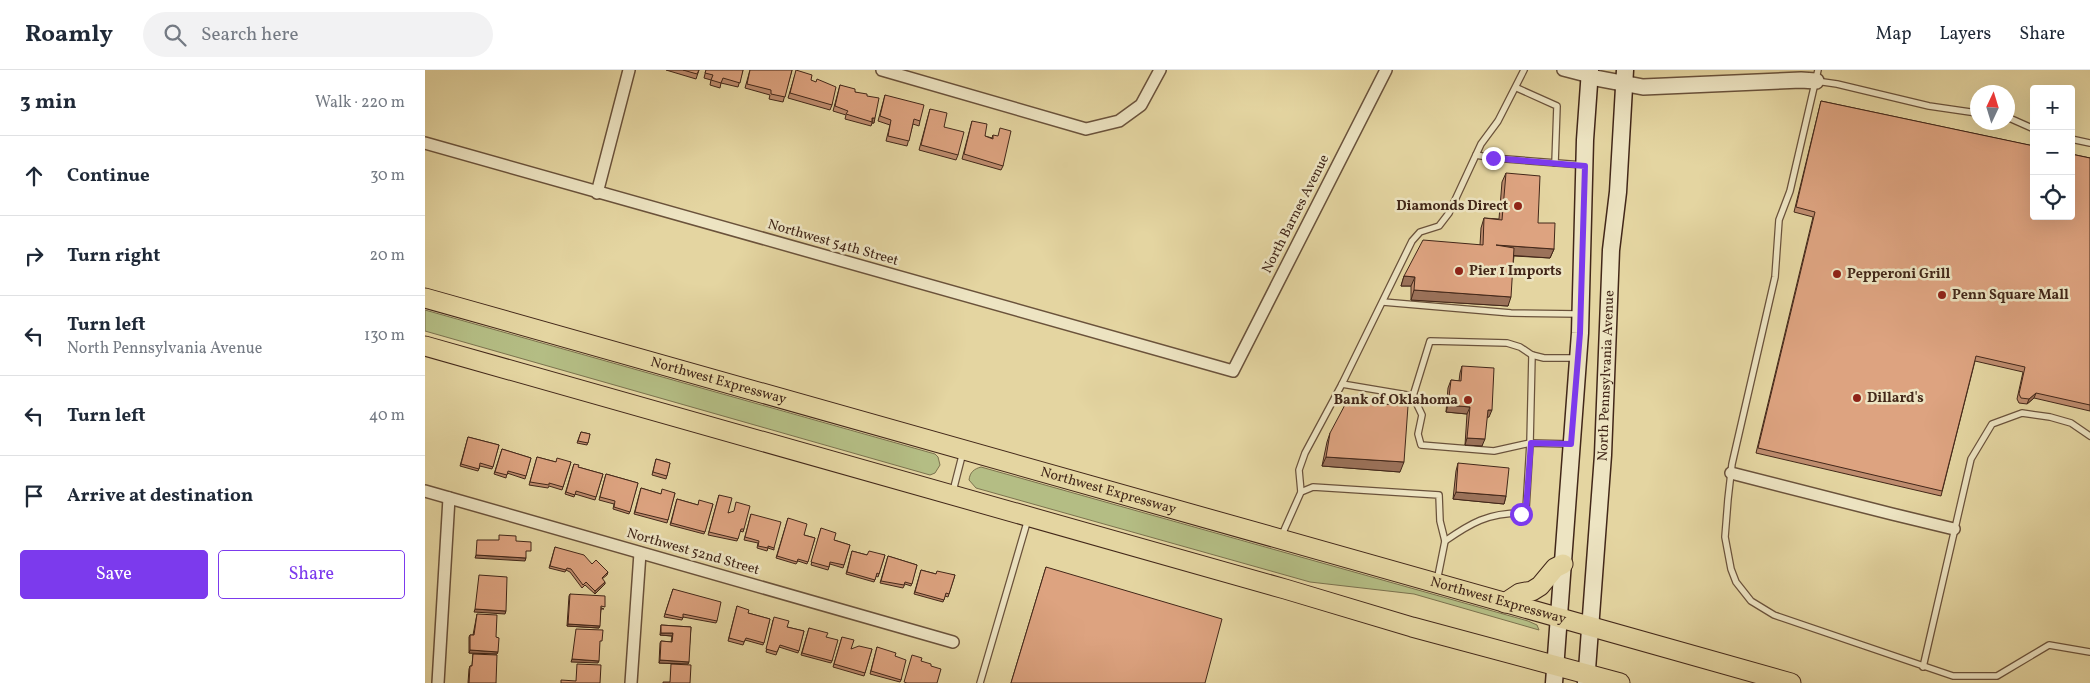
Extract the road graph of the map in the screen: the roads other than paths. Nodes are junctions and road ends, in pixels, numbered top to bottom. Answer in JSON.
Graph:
{"nodes":[{"id":1,"x":629,"y":70,"type":"edge"},
{"id":2,"x":882,"y":70,"type":"edge"},
{"id":3,"x":1160,"y":70,"type":"edge"},
{"id":4,"x":1387,"y":70,"type":"edge"},
{"id":5,"x":1525,"y":70,"type":"edge"},
{"id":6,"x":1563,"y":70,"type":"edge"},
{"id":7,"x":1590,"y":73,"type":"edge"},
{"id":8,"x":1623,"y":74,"type":"edge"},
{"id":9,"x":1817,"y":76,"type":"edge"},
{"id":10,"x":1517,"y":88,"type":"junction"},
{"id":11,"x":1970,"y":112,"type":"edge"},
{"id":12,"x":2015,"y":121,"type":"edge"},
{"id":13,"x":2030,"y":127,"type":"edge"},
{"id":14,"x":2075,"y":140,"type":"edge"},
{"id":15,"x":425,"y":143,"type":"edge"},
{"id":16,"x":2090,"y":143,"type":"edge"},
{"id":17,"x":1476,"y":155,"type":"junction"},
{"id":18,"x":1555,"y":163,"type":"junction"},
{"id":19,"x":1585,"y":166,"type":"junction"},
{"id":20,"x":597,"y":192,"type":"junction"},
{"id":21,"x":425,"y":298,"type":"edge"},
{"id":22,"x":1383,"y":302,"type":"junction"},
{"id":23,"x":1581,"y":314,"type":"junction"},
{"id":24,"x":425,"y":346,"type":"edge"},
{"id":25,"x":1532,"y":356,"type":"junction"},
{"id":26,"x":1578,"y":358,"type":"junction"},
{"id":27,"x":1233,"y":371,"type":"joint"},
{"id":28,"x":1343,"y":384,"type":"junction"},
{"id":29,"x":1413,"y":396,"type":"junction"},
{"id":30,"x":2090,"y":436,"type":"edge"},
{"id":31,"x":1531,"y":443,"type":"junction"},
{"id":32,"x":1571,"y":444,"type":"junction"},
{"id":33,"x":964,"y":450,"type":"junction"},
{"id":34,"x":1731,"y":473,"type":"junction"},
{"id":35,"x":425,"y":491,"type":"edge"},
{"id":36,"x":1301,"y":492,"type":"junction"},
{"id":37,"x":951,"y":496,"type":"junction"},
{"id":38,"x":449,"y":498,"type":"junction"},
{"id":39,"x":1029,"y":517,"type":"junction"},
{"id":40,"x":1954,"y":529,"type":"junction"},
{"id":41,"x":1280,"y":539,"type":"junction"},
{"id":42,"x":1445,"y":541,"type":"junction"},
{"id":43,"x":640,"y":553,"type":"junction"},
{"id":44,"x":1563,"y":564,"type":"junction"},
{"id":45,"x":1436,"y":583,"type":"junction"},
{"id":46,"x":1505,"y":602,"type":"junction"},
{"id":47,"x":1558,"y":618,"type":"junction"},
{"id":48,"x":1590,"y":626,"type":"junction"},
{"id":49,"x":953,"y":642,"type":"dead end"},
{"id":50,"x":2090,"y":652,"type":"edge"},
{"id":51,"x":1555,"y":664,"type":"junction"},
{"id":52,"x":1923,"y":667,"type":"junction"},
{"id":53,"x":1586,"y":678,"type":"edge"},
{"id":54,"x":438,"y":683,"type":"edge"},
{"id":55,"x":631,"y":683,"type":"edge"},
{"id":56,"x":980,"y":683,"type":"edge"},
{"id":57,"x":1554,"y":683,"type":"edge"},
{"id":58,"x":1618,"y":683,"type":"edge"},
{"id":59,"x":1791,"y":683,"type":"edge"}],
"edges":[{"from":1,"to":20,"type":"street"},
{"from":2,"to":3,"type":"street"},
{"from":4,"to":27,"type":"street","name":"North Barnes Avenue"},
{"from":5,"to":10,"type":"lane"},
{"from":6,"to":7,"type":"street"},
{"from":7,"to":8,"type":"street"},
{"from":7,"to":19,"type":"main road","name":"North Pennsylvania Avenue"},
{"from":8,"to":9,"type":"street"},
{"from":8,"to":48,"type":"main road","name":"North Pennsylvania Avenue"},
{"from":9,"to":11,"type":"lane"},
{"from":9,"to":34,"type":"lane"},
{"from":10,"to":17,"type":"lane"},
{"from":10,"to":18,"type":"lane"},
{"from":12,"to":13,"type":"lane"},
{"from":14,"to":16,"type":"lane"},
{"from":15,"to":20,"type":"street","name":"Northwest 54th Street"},
{"from":17,"to":18,"type":"lane"},
{"from":17,"to":22,"type":"lane"},
{"from":18,"to":19,"type":"lane"},
{"from":19,"to":23,"type":"main road","name":"North Pennsylvania Avenue"},
{"from":20,"to":27,"type":"street","name":"Northwest 54th Street"},
{"from":21,"to":33,"type":"highway","name":"Northwest Expressway"},
{"from":22,"to":23,"type":"lane"},
{"from":22,"to":28,"type":"lane"},
{"from":23,"to":26,"type":"main road","name":"North Pennsylvania Avenue"},
{"from":24,"to":37,"type":"highway"},
{"from":25,"to":26,"type":"lane"},
{"from":25,"to":29,"type":"lane"},
{"from":25,"to":31,"type":"lane"},
{"from":26,"to":32,"type":"main road","name":"North Pennsylvania Avenue"},
{"from":28,"to":29,"type":"lane"},
{"from":28,"to":36,"type":"lane"},
{"from":29,"to":31,"type":"lane"},
{"from":30,"to":40,"type":"lane"},
{"from":31,"to":32,"type":"lane"},
{"from":31,"to":42,"type":"lane"},
{"from":32,"to":44,"type":"main road","name":"North Pennsylvania Avenue"},
{"from":33,"to":37,"type":"lane"},
{"from":33,"to":41,"type":"highway","name":"Northwest Expressway"},
{"from":34,"to":40,"type":"street"},
{"from":34,"to":52,"type":"lane"},
{"from":35,"to":38,"type":"street","name":"Northwest 52nd Street"},
{"from":36,"to":41,"type":"lane"},
{"from":36,"to":42,"type":"lane"},
{"from":37,"to":39,"type":"highway"},
{"from":38,"to":43,"type":"street","name":"Northwest 52nd Street"},
{"from":38,"to":54,"type":"street"},
{"from":39,"to":51,"type":"highway"},
{"from":39,"to":56,"type":"lane"},
{"from":40,"to":52,"type":"lane"},
{"from":41,"to":45,"type":"highway","name":"Northwest Expressway"},
{"from":42,"to":45,"type":"lane"},
{"from":43,"to":49,"type":"street","name":"Northwest 52nd Street"},
{"from":43,"to":55,"type":"street"},
{"from":44,"to":46,"type":"highway"},
{"from":44,"to":47,"type":"main road","name":"North Pennsylvania Avenue"},
{"from":45,"to":46,"type":"highway","name":"Northwest Expressway"},
{"from":46,"to":47,"type":"highway","name":"Northwest Expressway"},
{"from":47,"to":48,"type":"highway","name":"Northwest Expressway"},
{"from":47,"to":51,"type":"main road","name":"North Pennsylvania Avenue"},
{"from":48,"to":53,"type":"main road","name":"North Pennsylvania Avenue"},
{"from":48,"to":59,"type":"highway","name":"Northwest Expressway"},
{"from":50,"to":52,"type":"lane"},
{"from":51,"to":53,"type":"highway"},
{"from":51,"to":57,"type":"main road","name":"North Pennsylvania Avenue"},
{"from":53,"to":58,"type":"highway"}]}
